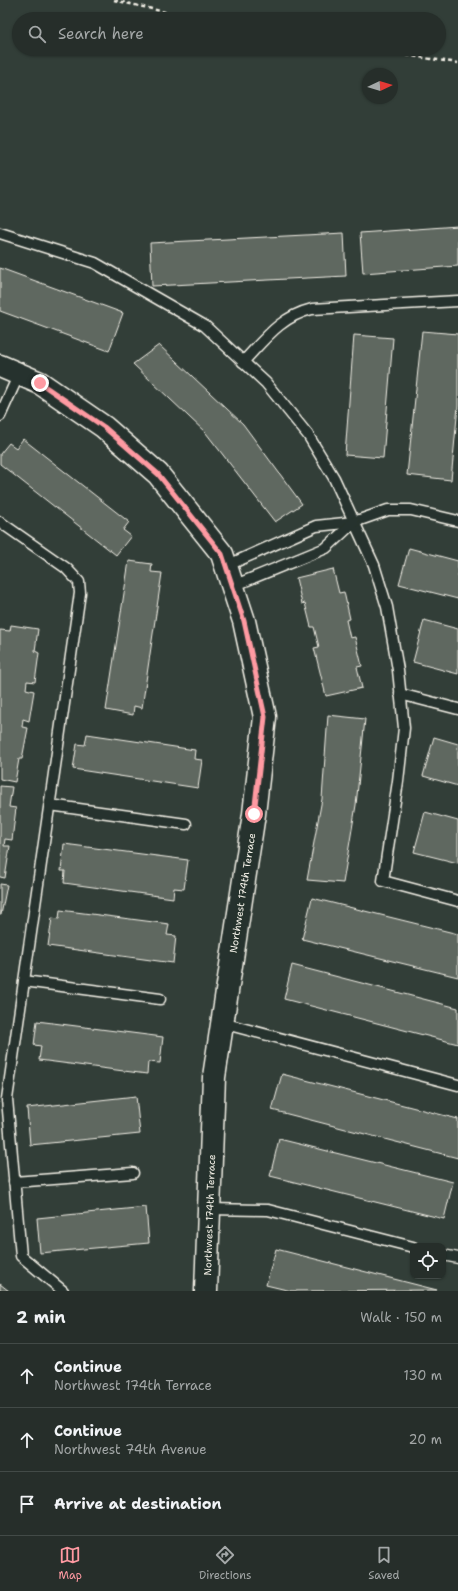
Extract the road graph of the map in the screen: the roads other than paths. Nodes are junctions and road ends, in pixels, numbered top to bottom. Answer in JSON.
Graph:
{"nodes":[{"id":1,"x":0,"y":233,"type":"edge"},
{"id":2,"x":458,"y":301,"type":"edge"},
{"id":3,"x":243,"y":362,"type":"junction"},
{"id":4,"x":10,"y":370,"type":"edge"},
{"id":5,"x":0,"y":416,"type":"edge"},
{"id":6,"x":458,"y":520,"type":"edge"},
{"id":7,"x":0,"y":522,"type":"edge"},
{"id":8,"x":354,"y":522,"type":"junction"},
{"id":9,"x":226,"y":566,"type":"junction"},
{"id":10,"x":233,"y":586,"type":"junction"},
{"id":11,"x":400,"y":694,"type":"junction"},
{"id":12,"x":458,"y":709,"type":"edge"},
{"id":13,"x":50,"y":805,"type":"junction"},
{"id":14,"x":186,"y":824,"type":"dead end"},
{"id":15,"x":458,"y":901,"type":"edge"},
{"id":16,"x":24,"y":981,"type":"junction"},
{"id":17,"x":160,"y":1000,"type":"dead end"},
{"id":18,"x":222,"y":1023,"type":"junction"},
{"id":19,"x":458,"y":1085,"type":"edge"},
{"id":20,"x":133,"y":1173,"type":"dead end"},
{"id":21,"x":14,"y":1182,"type":"junction"},
{"id":22,"x":209,"y":1209,"type":"junction"},
{"id":23,"x":410,"y":1246,"type":"edge"},
{"id":24,"x":446,"y":1256,"type":"edge"},
{"id":25,"x":458,"y":1258,"type":"edge"},
{"id":26,"x":63,"y":1291,"type":"edge"},
{"id":27,"x":206,"y":1291,"type":"edge"}],
"edges":[{"from":1,"to":3,"type":"lane"},
{"from":2,"to":3,"type":"lane"},
{"from":3,"to":8,"type":"lane"},
{"from":4,"to":5,"type":"lane"},
{"from":4,"to":9,"type":"street","name":"Northwest 174th Terrace"},
{"from":6,"to":8,"type":"lane"},
{"from":7,"to":13,"type":"lane"},
{"from":8,"to":9,"type":"lane"},
{"from":8,"to":10,"type":"lane"},
{"from":8,"to":11,"type":"lane"},
{"from":9,"to":10,"type":"street","name":"Northwest 174th Terrace"},
{"from":10,"to":18,"type":"street","name":"Northwest 174th Terrace"},
{"from":11,"to":12,"type":"lane"},
{"from":11,"to":15,"type":"lane"},
{"from":13,"to":14,"type":"lane"},
{"from":13,"to":16,"type":"lane"},
{"from":16,"to":17,"type":"lane"},
{"from":16,"to":21,"type":"lane"},
{"from":18,"to":19,"type":"lane"},
{"from":18,"to":22,"type":"street","name":"Northwest 174th Terrace"},
{"from":20,"to":21,"type":"lane"},
{"from":21,"to":26,"type":"lane"},
{"from":22,"to":23,"type":"lane"},
{"from":22,"to":27,"type":"street","name":"Northwest 174th Terrace"},
{"from":24,"to":25,"type":"lane"}]}
